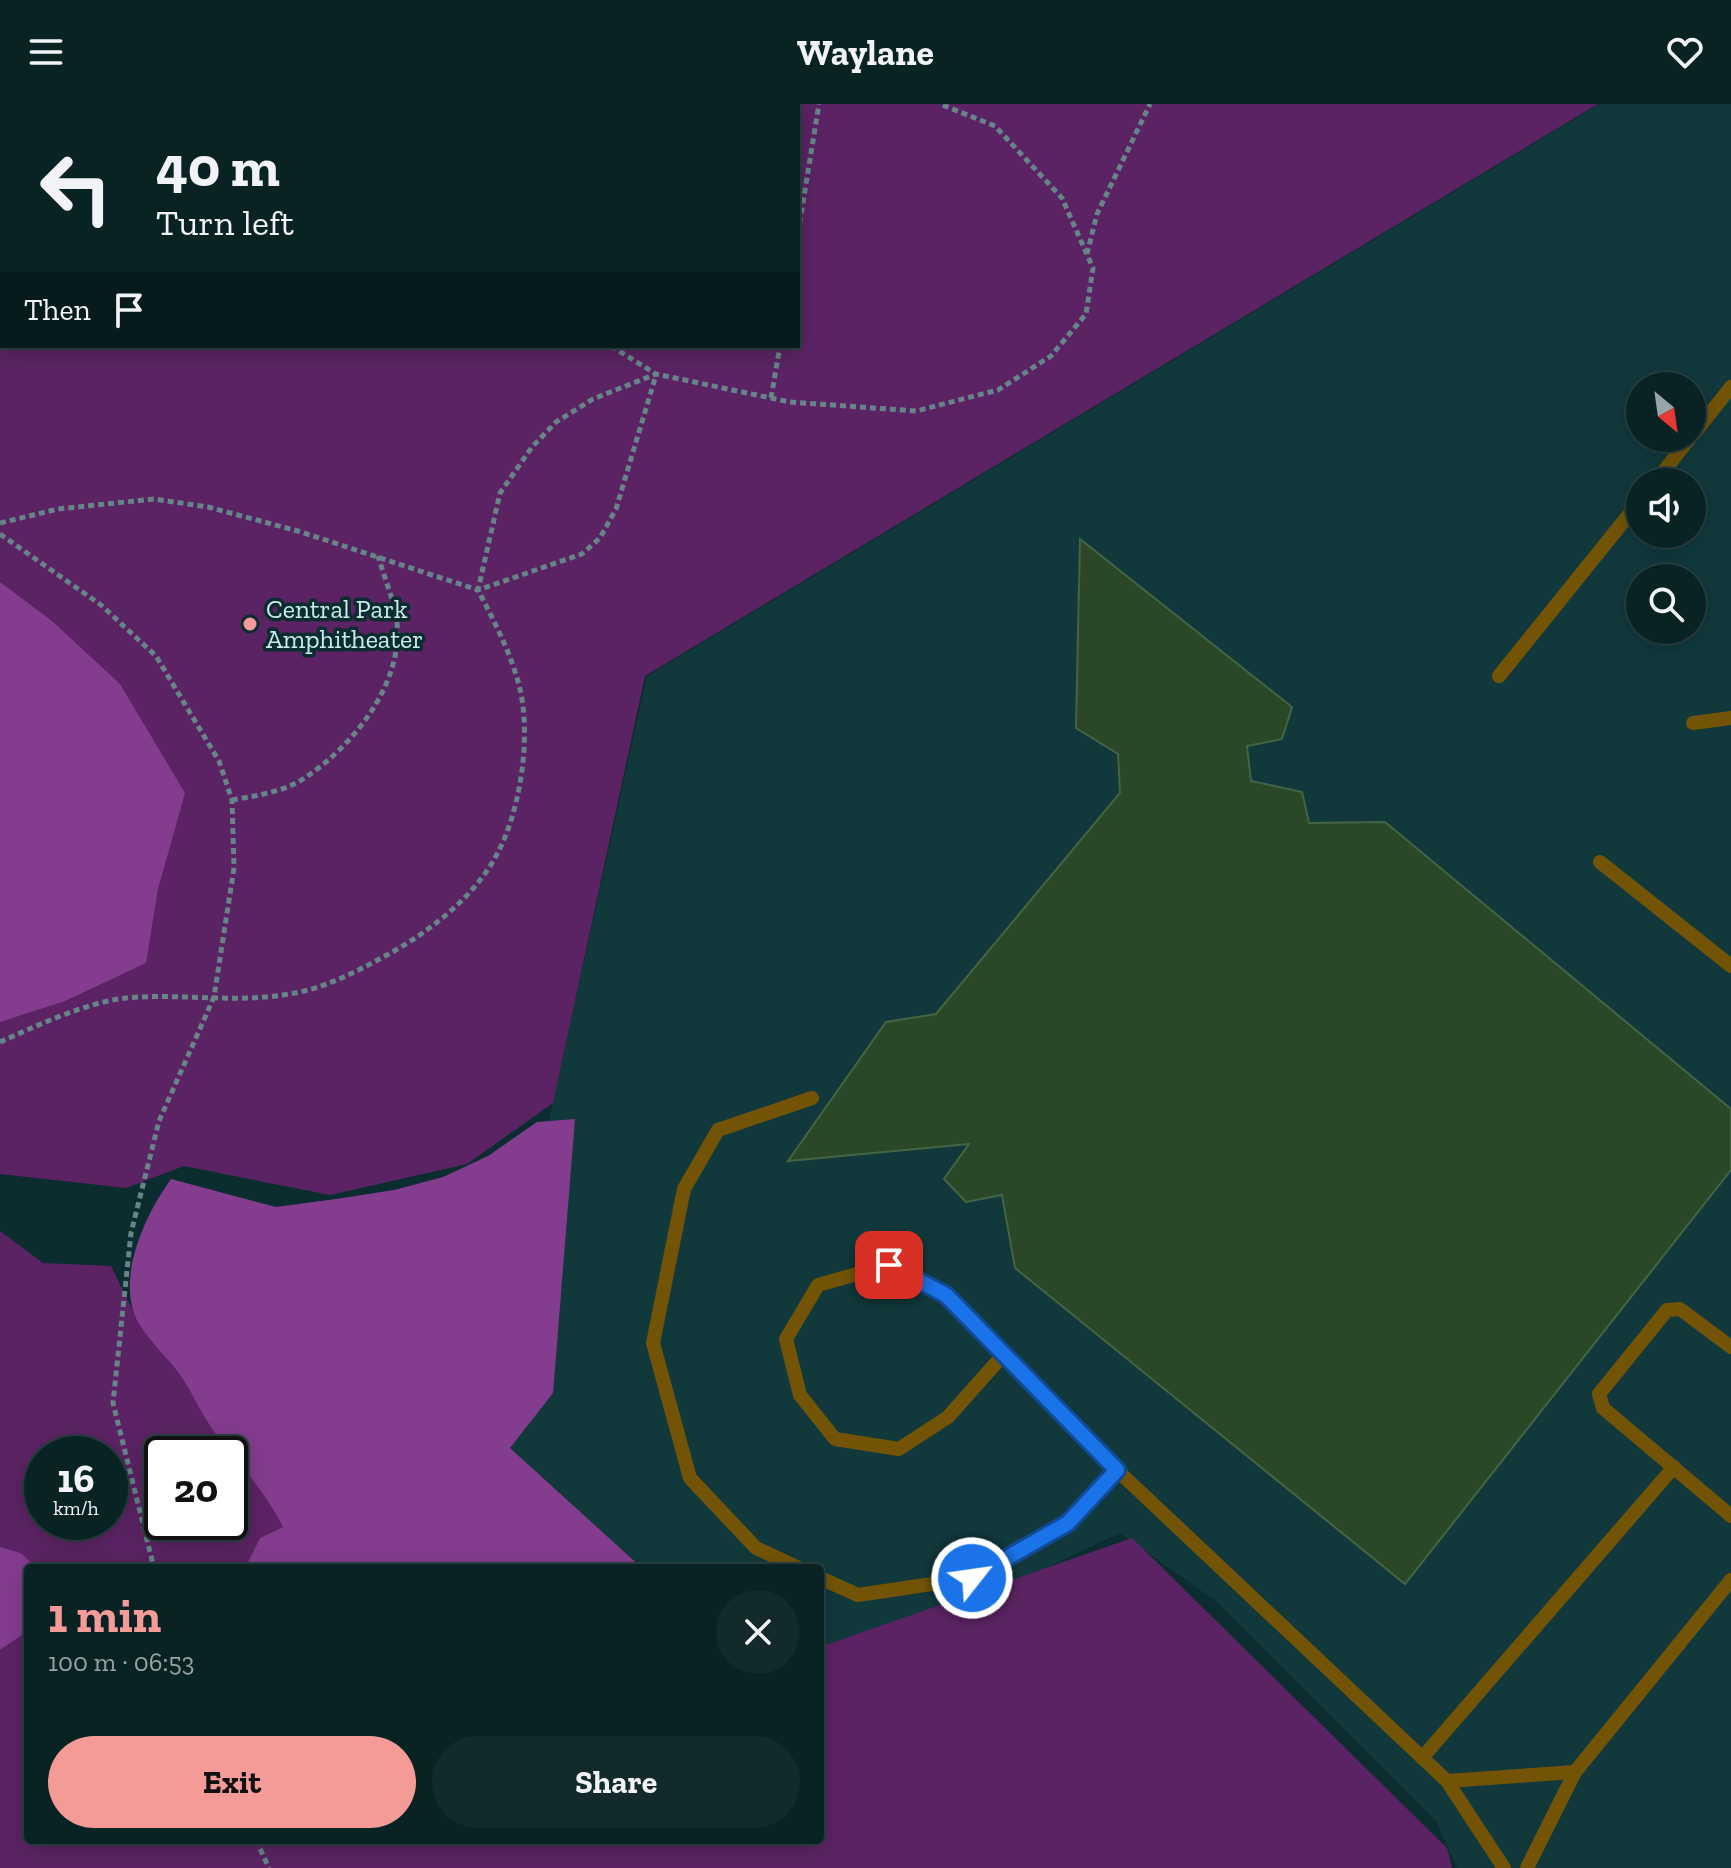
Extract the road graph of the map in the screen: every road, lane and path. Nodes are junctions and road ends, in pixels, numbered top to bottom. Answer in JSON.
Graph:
{"nodes":[{"id":1,"x":819,"y":104,"type":"edge"},
{"id":2,"x":940,"y":104,"type":"edge"},
{"id":3,"x":1150,"y":104,"type":"edge"},
{"id":4,"x":800,"y":221,"type":"edge"},
{"id":5,"x":1087,"y":255,"type":"junction"},
{"id":6,"x":614,"y":348,"type":"edge"},
{"id":7,"x":780,"y":348,"type":"edge"},
{"id":8,"x":656,"y":374,"type":"junction"},
{"id":9,"x":1731,"y":387,"type":"edge"},
{"id":10,"x":771,"y":398,"type":"junction"},
{"id":11,"x":1706,"y":418,"type":"edge"},
{"id":12,"x":1679,"y":452,"type":"edge"},
{"id":13,"x":1666,"y":468,"type":"edge"},
{"id":14,"x":1626,"y":518,"type":"edge"},
{"id":15,"x":0,"y":523,"type":"edge"},
{"id":16,"x":0,"y":534,"type":"edge"},
{"id":17,"x":378,"y":555,"type":"junction"},
{"id":18,"x":478,"y":590,"type":"junction"},
{"id":19,"x":1499,"y":676,"type":"dead end"},
{"id":20,"x":1731,"y":718,"type":"edge"},
{"id":21,"x":1693,"y":723,"type":"dead end"},
{"id":22,"x":232,"y":800,"type":"junction"},
{"id":23,"x":1600,"y":862,"type":"dead end"},
{"id":24,"x":1731,"y":966,"type":"edge"},
{"id":25,"x":214,"y":997,"type":"junction"},
{"id":26,"x":0,"y":1042,"type":"edge"},
{"id":27,"x":812,"y":1098,"type":"dead end"},
{"id":28,"x":1731,"y":1347,"type":"edge"},
{"id":29,"x":1004,"y":1354,"type":"junction"},
{"id":30,"x":1674,"y":1467,"type":"junction"},
{"id":31,"x":1117,"y":1470,"type":"junction"},
{"id":32,"x":1731,"y":1516,"type":"edge"},
{"id":33,"x":153,"y":1564,"type":"edge"},
{"id":34,"x":790,"y":1564,"type":"edge"},
{"id":35,"x":824,"y":1580,"type":"edge"},
{"id":36,"x":1731,"y":1580,"type":"edge"},
{"id":37,"x":1422,"y":1758,"type":"junction"},
{"id":38,"x":1575,"y":1772,"type":"junction"},
{"id":39,"x":1447,"y":1781,"type":"junction"},
{"id":40,"x":258,"y":1844,"type":"edge"},
{"id":41,"x":269,"y":1868,"type":"edge"},
{"id":42,"x":1504,"y":1868,"type":"edge"},
{"id":43,"x":1527,"y":1868,"type":"edge"}],
"edges":[{"from":1,"to":4,"type":"path"},
{"from":2,"to":5,"type":"path"},
{"from":3,"to":5,"type":"path"},
{"from":5,"to":10,"type":"path"},
{"from":6,"to":8,"type":"path"},
{"from":7,"to":10,"type":"path"},
{"from":8,"to":10,"type":"path"},
{"from":8,"to":18,"type":"path"},
{"from":8,"to":18,"type":"path"},
{"from":9,"to":11,"type":"lane"},
{"from":12,"to":13,"type":"lane"},
{"from":14,"to":19,"type":"lane"},
{"from":15,"to":17,"type":"path"},
{"from":16,"to":22,"type":"path"},
{"from":17,"to":18,"type":"path"},
{"from":17,"to":22,"type":"path"},
{"from":18,"to":25,"type":"path"},
{"from":20,"to":21,"type":"lane"},
{"from":22,"to":25,"type":"path"},
{"from":23,"to":24,"type":"lane"},
{"from":25,"to":26,"type":"path"},
{"from":25,"to":33,"type":"path"},
{"from":27,"to":34,"type":"lane"},
{"from":28,"to":30,"type":"lane"},
{"from":29,"to":29,"type":"lane"},
{"from":29,"to":31,"type":"lane"},
{"from":30,"to":32,"type":"lane"},
{"from":30,"to":37,"type":"lane"},
{"from":31,"to":35,"type":"lane"},
{"from":31,"to":37,"type":"lane"},
{"from":36,"to":38,"type":"lane"},
{"from":37,"to":39,"type":"lane"},
{"from":38,"to":39,"type":"lane"},
{"from":38,"to":43,"type":"lane"},
{"from":39,"to":42,"type":"lane"},
{"from":40,"to":41,"type":"path"}]}
